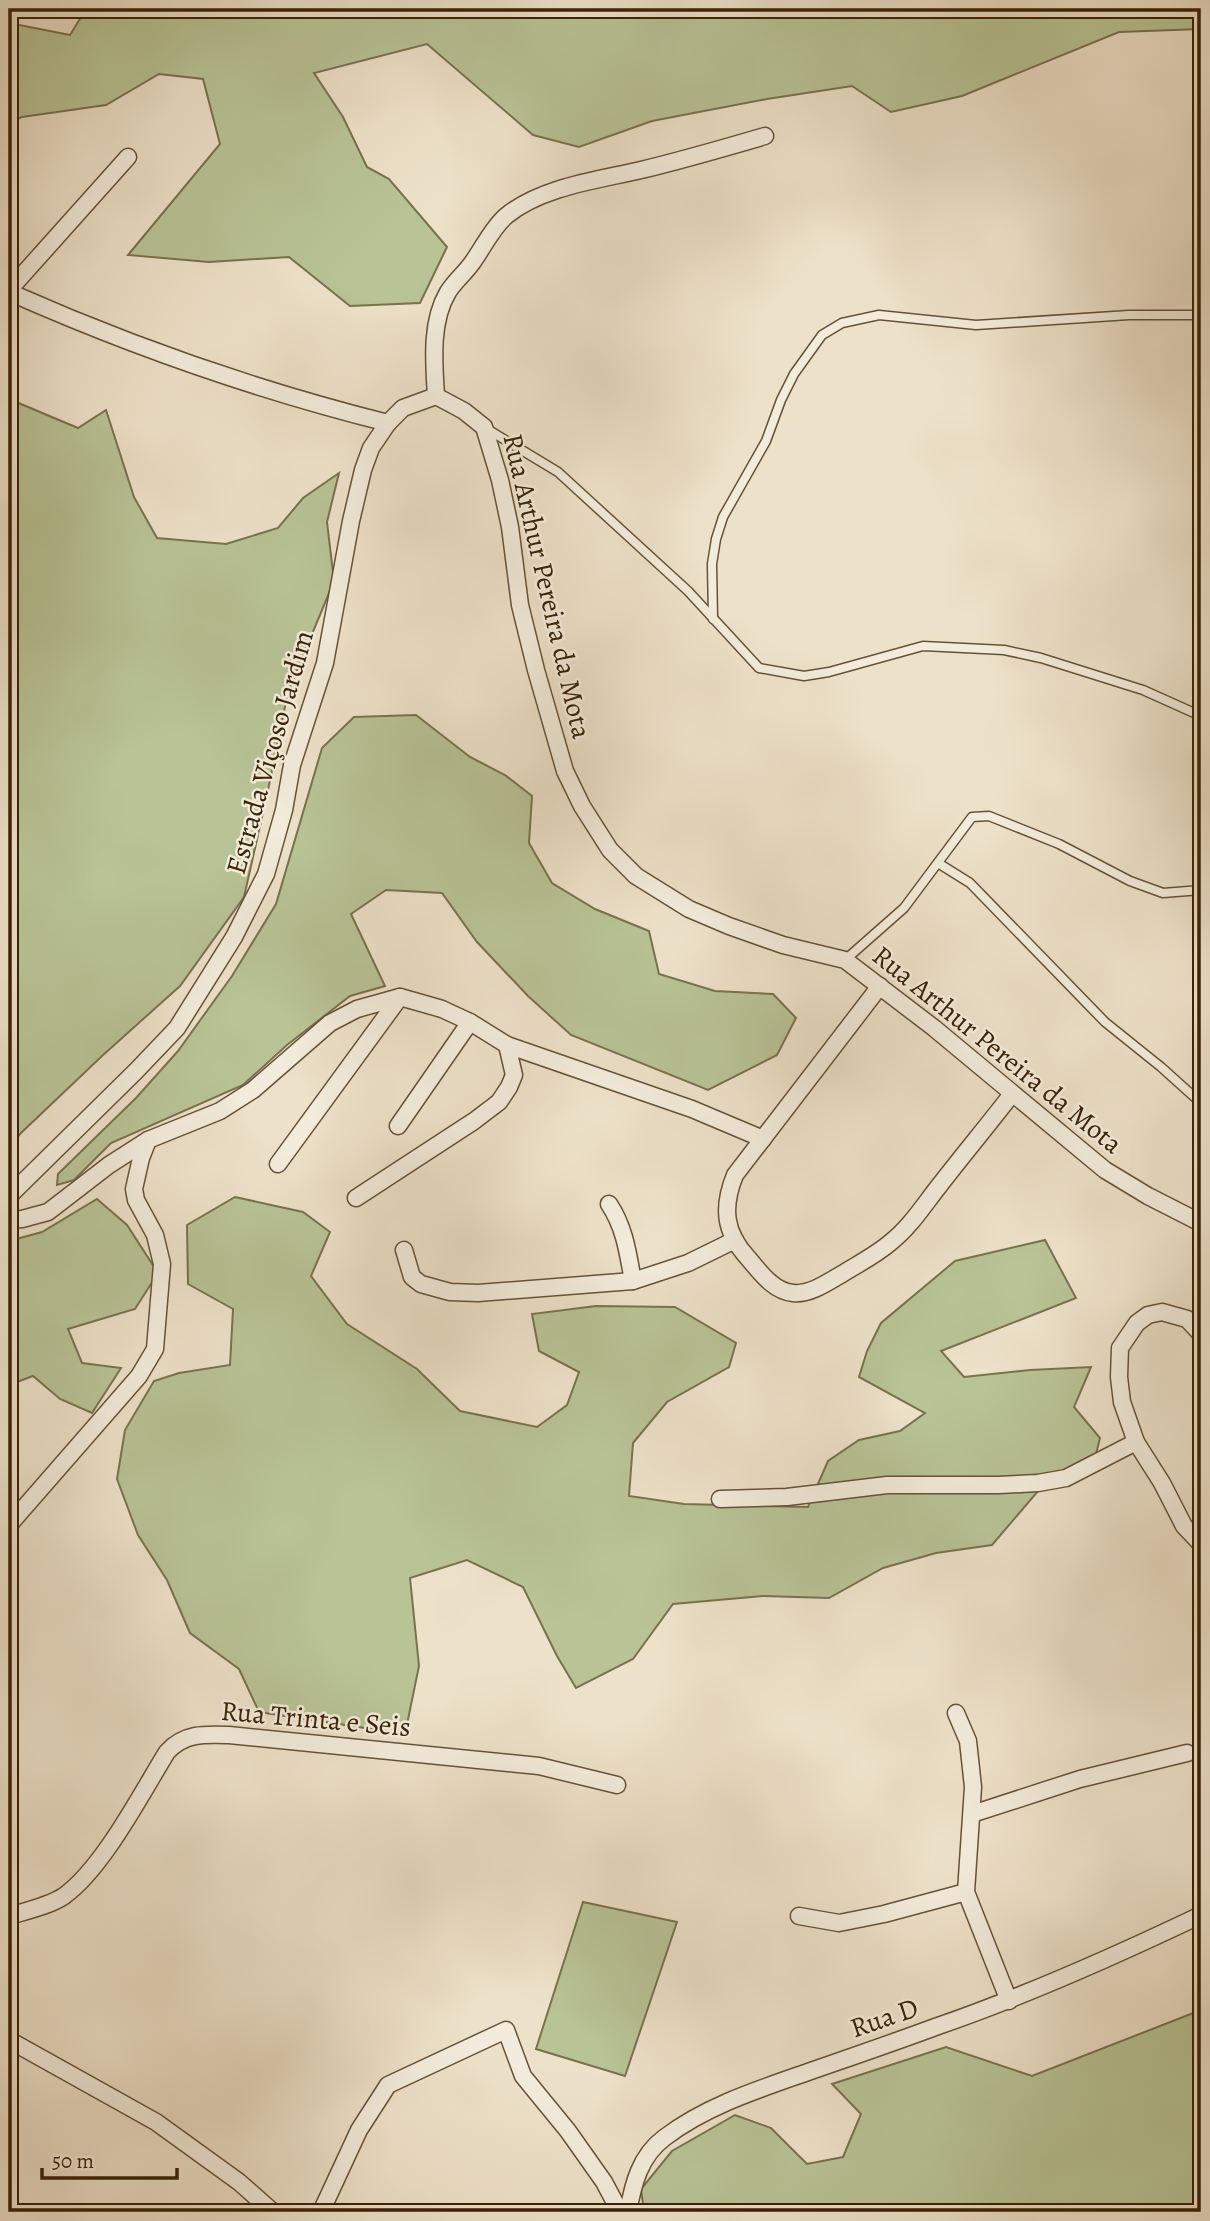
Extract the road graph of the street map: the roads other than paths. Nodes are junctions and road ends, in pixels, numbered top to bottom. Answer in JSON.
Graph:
{"nodes":[{"id":1,"x":765,"y":136,"type":"dead end"},
{"id":2,"x":128,"y":157,"type":"dead end"},
{"id":3,"x":9,"y":291,"type":"edge"},
{"id":4,"x":1201,"y":315,"type":"edge"},
{"id":5,"x":436,"y":396,"type":"junction"},
{"id":6,"x":388,"y":423,"type":"junction"},
{"id":7,"x":484,"y":427,"type":"junction"},
{"id":8,"x":713,"y":619,"type":"junction"},
{"id":9,"x":1201,"y":716,"type":"edge"},
{"id":10,"x":938,"y":863,"type":"junction"},
{"id":11,"x":1201,"y":890,"type":"edge"},
{"id":12,"x":845,"y":960,"type":"junction"},
{"id":13,"x":880,"y":986,"type":"junction"},
{"id":14,"x":400,"y":997,"type":"junction"},
{"id":15,"x":470,"y":1022,"type":"junction"},
{"id":16,"x":507,"y":1045,"type":"junction"},
{"id":17,"x":1012,"y":1094,"type":"junction"},
{"id":18,"x":1201,"y":1103,"type":"edge"},
{"id":19,"x":398,"y":1126,"type":"dead end"},
{"id":20,"x":763,"y":1139,"type":"junction"},
{"id":21,"x":148,"y":1140,"type":"junction"},
{"id":22,"x":278,"y":1164,"type":"dead end"},
{"id":23,"x":9,"y":1196,"type":"edge"},
{"id":24,"x":356,"y":1198,"type":"dead end"},
{"id":25,"x":609,"y":1204,"type":"dead end"},
{"id":26,"x":9,"y":1220,"type":"edge"},
{"id":27,"x":1201,"y":1223,"type":"edge"},
{"id":28,"x":735,"y":1240,"type":"junction"},
{"id":29,"x":404,"y":1250,"type":"dead end"},
{"id":30,"x":633,"y":1281,"type":"junction"},
{"id":31,"x":1201,"y":1334,"type":"edge"},
{"id":32,"x":1136,"y":1442,"type":"junction"},
{"id":33,"x":720,"y":1499,"type":"dead end"},
{"id":34,"x":9,"y":1525,"type":"edge"},
{"id":35,"x":1201,"y":1544,"type":"edge"},
{"id":36,"x":956,"y":1713,"type":"dead end"},
{"id":37,"x":1187,"y":1753,"type":"dead end"},
{"id":38,"x":617,"y":1785,"type":"dead end"},
{"id":39,"x":972,"y":1814,"type":"junction"},
{"id":40,"x":965,"y":1892,"type":"junction"},
{"id":41,"x":1201,"y":1915,"type":"edge"},
{"id":42,"x":9,"y":1916,"type":"edge"},
{"id":43,"x":799,"y":1916,"type":"dead end"},
{"id":44,"x":1009,"y":2001,"type":"junction"},
{"id":45,"x":9,"y":2040,"type":"edge"},
{"id":46,"x":273,"y":2212,"type":"edge"},
{"id":47,"x":321,"y":2212,"type":"edge"},
{"id":48,"x":620,"y":2212,"type":"edge"},
{"id":49,"x":628,"y":2212,"type":"edge"}],
"edges":[{"from":1,"to":5,"type":"street"},
{"from":2,"to":3,"type":"street"},
{"from":3,"to":6,"type":"street"},
{"from":4,"to":8,"type":"lane"},
{"from":5,"to":6,"type":"street","name":"Estrada Viçoso Jardim"},
{"from":5,"to":7,"type":"street","name":"Rua Arthur Pereira da Mota"},
{"from":6,"to":23,"type":"street","name":"Estrada Viçoso Jardim"},
{"from":7,"to":8,"type":"lane"},
{"from":7,"to":12,"type":"street","name":"Rua Arthur Pereira da Mota"},
{"from":8,"to":9,"type":"lane"},
{"from":10,"to":11,"type":"lane"},
{"from":10,"to":12,"type":"lane"},
{"from":10,"to":18,"type":"lane"},
{"from":12,"to":13,"type":"street","name":"Rua Arthur Pereira da Mota"},
{"from":13,"to":17,"type":"street","name":"Rua Arthur Pereira da Mota"},
{"from":13,"to":20,"type":"street"},
{"from":14,"to":15,"type":"street"},
{"from":14,"to":21,"type":"street"},
{"from":14,"to":22,"type":"street"},
{"from":15,"to":16,"type":"street"},
{"from":15,"to":19,"type":"street"},
{"from":16,"to":20,"type":"street"},
{"from":16,"to":24,"type":"street"},
{"from":17,"to":27,"type":"street","name":"Rua Arthur Pereira da Mota"},
{"from":17,"to":28,"type":"street"},
{"from":20,"to":28,"type":"street"},
{"from":21,"to":26,"type":"street"},
{"from":21,"to":34,"type":"street"},
{"from":25,"to":30,"type":"street"},
{"from":28,"to":30,"type":"street"},
{"from":29,"to":30,"type":"street"},
{"from":31,"to":32,"type":"street"},
{"from":32,"to":33,"type":"street"},
{"from":32,"to":35,"type":"street"},
{"from":36,"to":39,"type":"street"},
{"from":37,"to":39,"type":"street"},
{"from":38,"to":42,"type":"street","name":"Rua Trinta e Seis"},
{"from":39,"to":40,"type":"street"},
{"from":40,"to":43,"type":"street"},
{"from":40,"to":44,"type":"street"},
{"from":41,"to":44,"type":"street","name":"Rua D"},
{"from":44,"to":49,"type":"street","name":"Rua D"},
{"from":45,"to":46,"type":"street"},
{"from":47,"to":48,"type":"street"}]}
